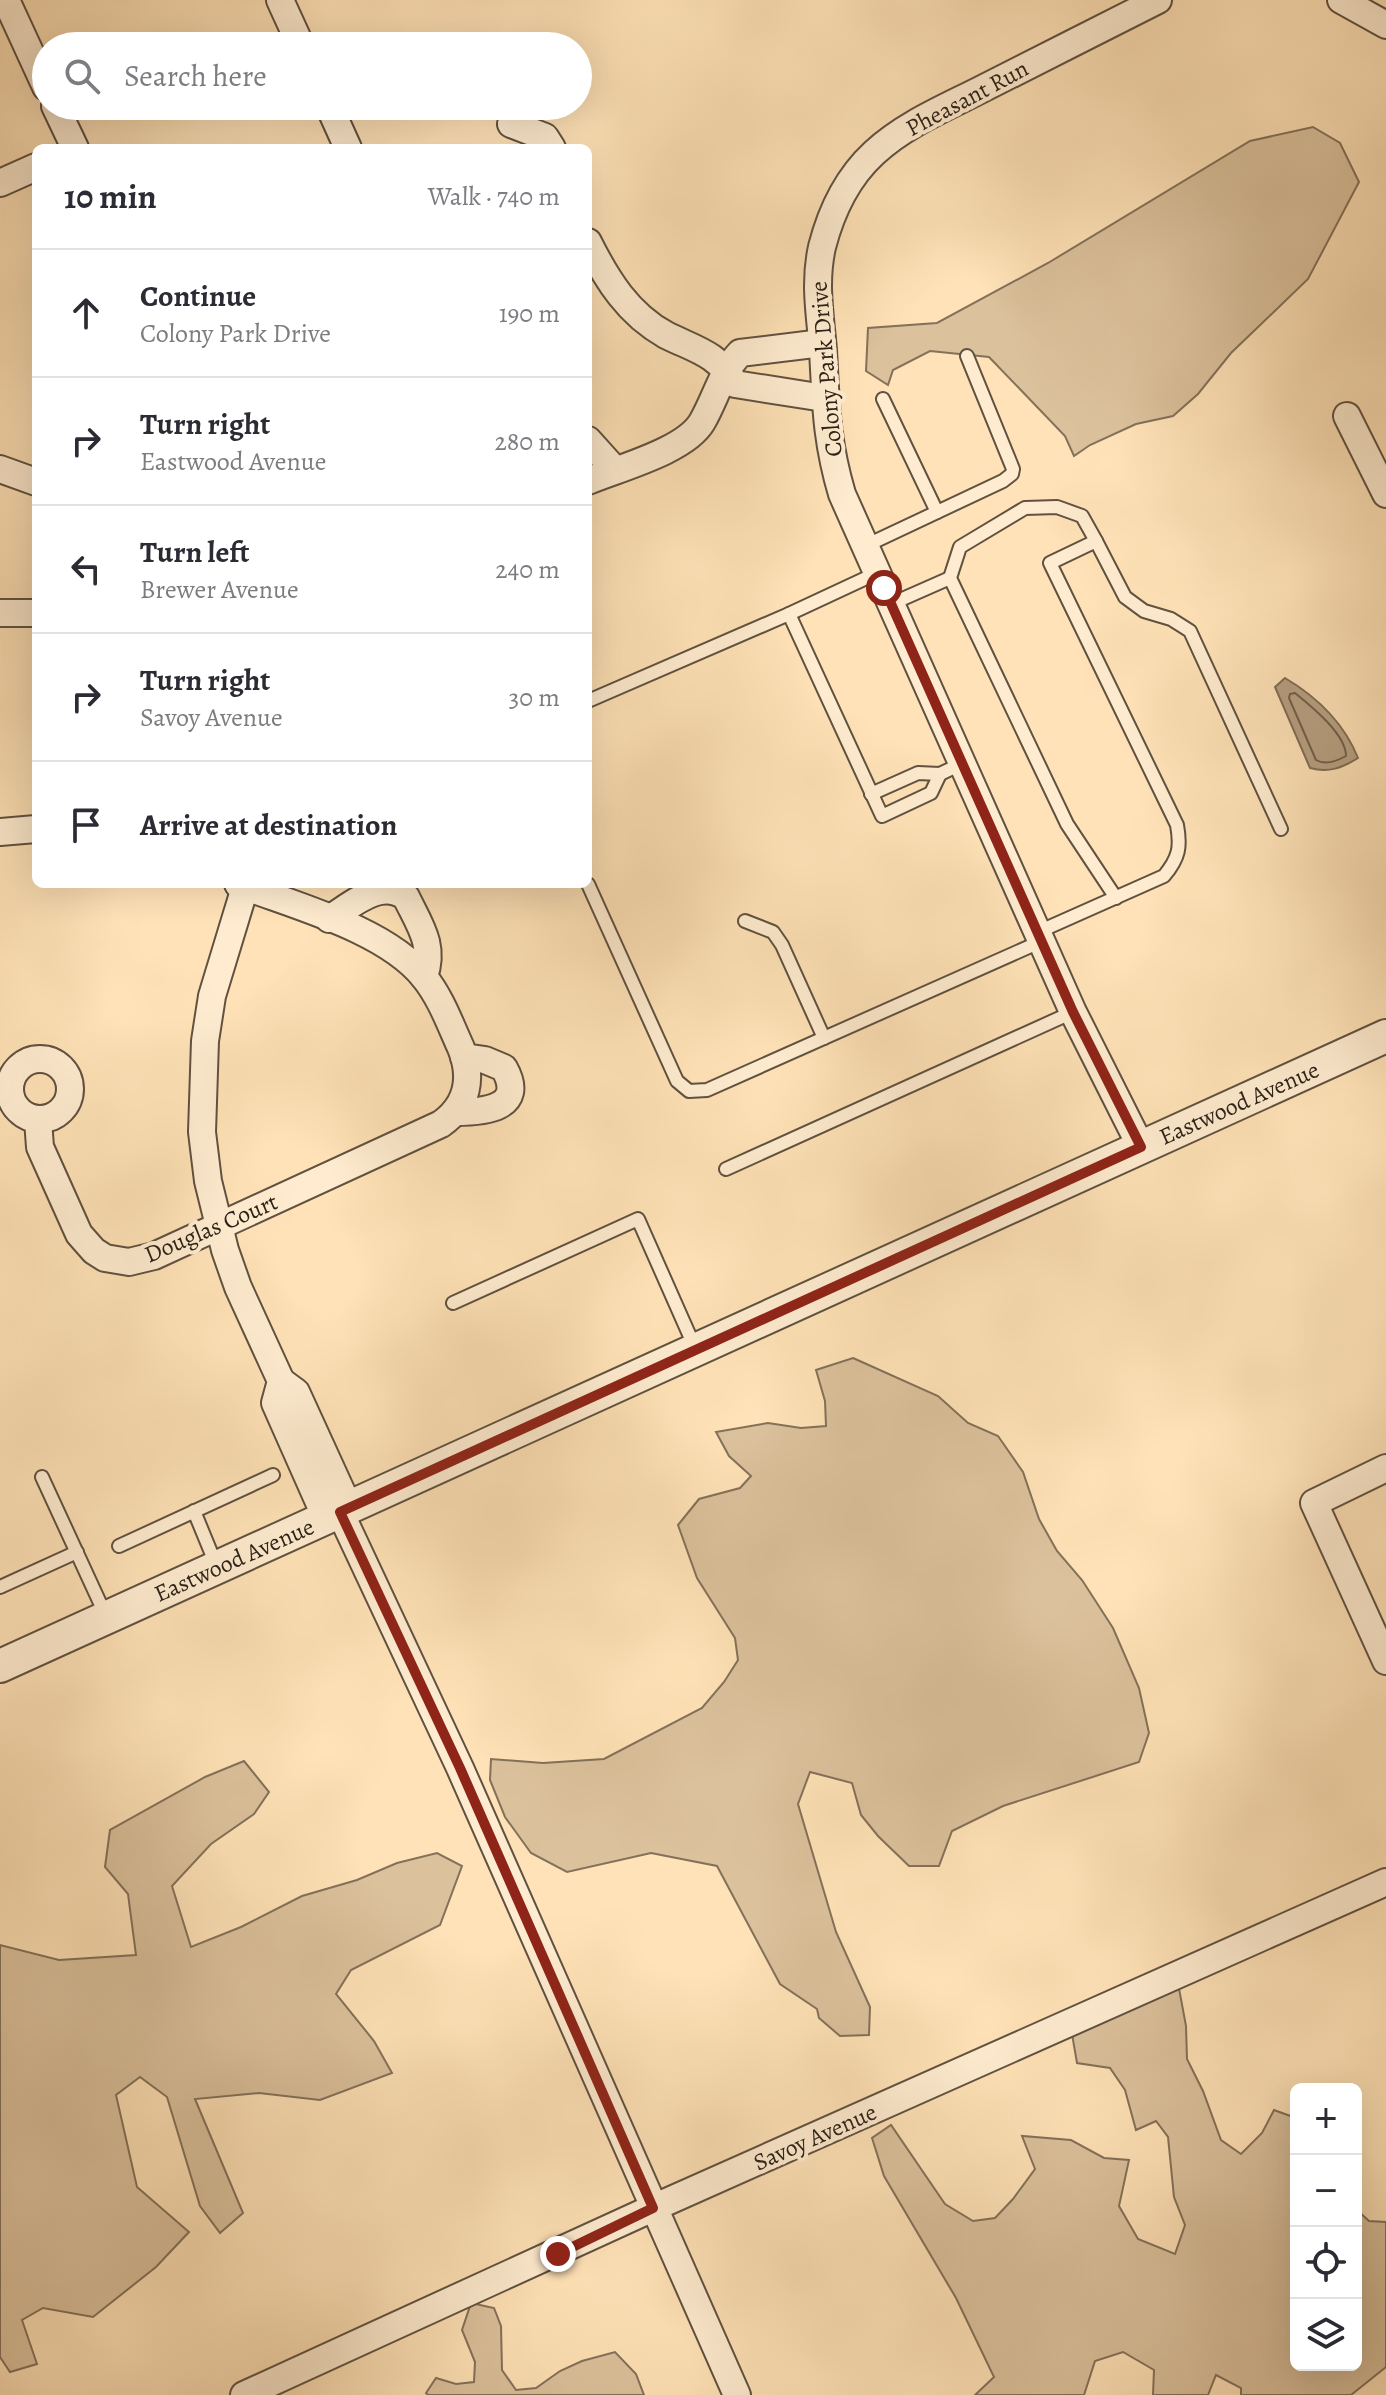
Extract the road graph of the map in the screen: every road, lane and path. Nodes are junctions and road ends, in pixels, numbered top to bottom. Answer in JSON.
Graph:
{"nodes":[{"id":1,"x":6,"y":0,"type":"edge"},
{"id":2,"x":280,"y":0,"type":"edge"},
{"id":3,"x":1158,"y":0,"type":"edge"},
{"id":4,"x":1341,"y":0,"type":"edge"},
{"id":5,"x":1386,"y":25,"type":"edge"},
{"id":6,"x":295,"y":32,"type":"edge"},
{"id":7,"x":32,"y":57,"type":"edge"},
{"id":8,"x":62,"y":120,"type":"edge"},
{"id":9,"x":335,"y":120,"type":"edge"},
{"id":10,"x":511,"y":124,"type":"dead end"},
{"id":11,"x":73,"y":144,"type":"edge"},
{"id":12,"x":346,"y":144,"type":"edge"},
{"id":13,"x":549,"y":144,"type":"edge"},
{"id":14,"x":32,"y":169,"type":"edge"},
{"id":15,"x":0,"y":183,"type":"edge"},
{"id":16,"x":823,"y":244,"type":"joint"},
{"id":17,"x":592,"y":250,"type":"edge"},
{"id":18,"x":822,"y":343,"type":"junction"},
{"id":19,"x":967,"y":356,"type":"dead end"},
{"id":20,"x":726,"y":368,"type":"junction"},
{"id":21,"x":824,"y":398,"type":"junction"},
{"id":22,"x":883,"y":399,"type":"dead end"},
{"id":23,"x":1347,"y":416,"type":"dead end"},
{"id":24,"x":592,"y":444,"type":"edge"},
{"id":25,"x":0,"y":469,"type":"edge"},
{"id":26,"x":615,"y":470,"type":"junction"},
{"id":27,"x":592,"y":479,"type":"edge"},
{"id":28,"x":32,"y":481,"type":"edge"},
{"id":29,"x":1386,"y":494,"type":"edge"},
{"id":30,"x":937,"y":512,"type":"junction"},
{"id":31,"x":1096,"y":541,"type":"junction"},
{"id":32,"x":865,"y":546,"type":"junction"},
{"id":33,"x":877,"y":573,"type":"junction"},
{"id":34,"x":950,"y":578,"type":"junction"},
{"id":35,"x":891,"y":604,"type":"junction"},
{"id":36,"x":0,"y":613,"type":"edge"},
{"id":37,"x":32,"y":613,"type":"edge"},
{"id":38,"x":789,"y":614,"type":"junction"},
{"id":39,"x":592,"y":699,"type":"edge"},
{"id":40,"x":952,"y":768,"type":"junction"},
{"id":41,"x":871,"y":794,"type":"junction"},
{"id":42,"x":32,"y":829,"type":"edge"},
{"id":43,"x":1281,"y":829,"type":"dead end"},
{"id":44,"x":0,"y":832,"type":"edge"},
{"id":45,"x":242,"y":888,"type":"edge"},
{"id":46,"x":251,"y":888,"type":"edge"},
{"id":47,"x":590,"y":888,"type":"edge"},
{"id":48,"x":1116,"y":898,"type":"junction"},
{"id":49,"x":329,"y":919,"type":"junction"},
{"id":50,"x":745,"y":921,"type":"dead end"},
{"id":51,"x":1040,"y":936,"type":"junction"},
{"id":52,"x":424,"y":977,"type":"junction"},
{"id":53,"x":1073,"y":1012,"type":"junction"},
{"id":54,"x":1386,"y":1036,"type":"edge"},
{"id":55,"x":824,"y":1038,"type":"junction"},
{"id":56,"x":464,"y":1057,"type":"junction"},
{"id":57,"x":455,"y":1112,"type":"junction"},
{"id":58,"x":38,"y":1120,"type":"dead end"},
{"id":59,"x":1141,"y":1147,"type":"junction"},
{"id":60,"x":726,"y":1169,"type":"dead end"},
{"id":61,"x":219,"y":1227,"type":"junction"},
{"id":62,"x":453,"y":1303,"type":"dead end"},
{"id":63,"x":696,"y":1350,"type":"junction"},
{"id":64,"x":1386,"y":1468,"type":"edge"},
{"id":65,"x":273,"y":1475,"type":"dead end"},
{"id":66,"x":42,"y":1477,"type":"dead end"},
{"id":67,"x":194,"y":1511,"type":"junction"},
{"id":68,"x":338,"y":1512,"type":"junction"},
{"id":69,"x":119,"y":1546,"type":"dead end"},
{"id":70,"x":77,"y":1552,"type":"junction"},
{"id":71,"x":217,"y":1567,"type":"junction"},
{"id":72,"x":0,"y":1587,"type":"edge"},
{"id":73,"x":107,"y":1618,"type":"junction"},
{"id":74,"x":1386,"y":1661,"type":"edge"},
{"id":75,"x":0,"y":1666,"type":"edge"},
{"id":76,"x":1386,"y":1882,"type":"edge"},
{"id":77,"x":653,"y":2208,"type":"junction"},
{"id":78,"x":244,"y":2395,"type":"edge"},
{"id":79,"x":737,"y":2395,"type":"edge"}],
"edges":[{"from":1,"to":7,"type":"street"},
{"from":2,"to":6,"type":"street"},
{"from":3,"to":16,"type":"street","name":"Pheasant Run"},
{"from":4,"to":5,"type":"street"},
{"from":8,"to":11,"type":"street"},
{"from":9,"to":12,"type":"street"},
{"from":10,"to":13,"type":"street"},
{"from":14,"to":15,"type":"street"},
{"from":16,"to":18,"type":"street","name":"Colony Park Drive"},
{"from":17,"to":20,"type":"street"},
{"from":18,"to":20,"type":"street"},
{"from":18,"to":21,"type":"street","name":"Colony Park Drive"},
{"from":19,"to":30,"type":"lane"},
{"from":20,"to":21,"type":"street"},
{"from":20,"to":26,"type":"street"},
{"from":21,"to":32,"type":"street","name":"Colony Park Drive"},
{"from":22,"to":30,"type":"lane"},
{"from":23,"to":29,"type":"street"},
{"from":24,"to":26,"type":"street"},
{"from":25,"to":28,"type":"street"},
{"from":26,"to":27,"type":"street"},
{"from":30,"to":32,"type":"lane"},
{"from":31,"to":34,"type":"lane"},
{"from":31,"to":43,"type":"lane"},
{"from":31,"to":48,"type":"lane"},
{"from":32,"to":33,"type":"street","name":"Colony Park Drive"},
{"from":33,"to":35,"type":"street","name":"Colony Park Drive"},
{"from":33,"to":38,"type":"lane"},
{"from":34,"to":35,"type":"lane"},
{"from":34,"to":48,"type":"lane"},
{"from":35,"to":40,"type":"street","name":"Colony Park Drive"},
{"from":36,"to":37,"type":"street"},
{"from":38,"to":39,"type":"lane"},
{"from":38,"to":41,"type":"lane"},
{"from":40,"to":41,"type":"lane"},
{"from":40,"to":41,"type":"lane"},
{"from":40,"to":51,"type":"street","name":"Colony Park Drive"},
{"from":42,"to":44,"type":"street"},
{"from":45,"to":61,"type":"street"},
{"from":46,"to":49,"type":"street"},
{"from":47,"to":55,"type":"lane"},
{"from":48,"to":51,"type":"lane"},
{"from":49,"to":52,"type":"street"},
{"from":49,"to":52,"type":"street"},
{"from":50,"to":55,"type":"lane"},
{"from":51,"to":53,"type":"street","name":"Colony Park Drive"},
{"from":51,"to":55,"type":"lane"},
{"from":52,"to":56,"type":"street"},
{"from":53,"to":59,"type":"street","name":"Colony Park Drive"},
{"from":53,"to":60,"type":"lane"},
{"from":54,"to":59,"type":"street","name":"Eastwood Avenue"},
{"from":56,"to":57,"type":"street"},
{"from":56,"to":57,"type":"street"},
{"from":57,"to":61,"type":"street","name":"Douglas Court"},
{"from":58,"to":61,"type":"street","name":"Douglas Court"},
{"from":59,"to":63,"type":"street","name":"Eastwood Avenue"},
{"from":61,"to":68,"type":"street"},
{"from":62,"to":63,"type":"lane"},
{"from":63,"to":68,"type":"street","name":"Eastwood Avenue"},
{"from":64,"to":74,"type":"street"},
{"from":65,"to":67,"type":"lane"},
{"from":66,"to":70,"type":"lane"},
{"from":67,"to":69,"type":"lane"},
{"from":67,"to":71,"type":"lane"},
{"from":68,"to":71,"type":"street","name":"Eastwood Avenue"},
{"from":68,"to":77,"type":"street"},
{"from":70,"to":72,"type":"lane"},
{"from":70,"to":73,"type":"lane"},
{"from":71,"to":73,"type":"street","name":"Eastwood Avenue"},
{"from":73,"to":75,"type":"street","name":"Eastwood Avenue"},
{"from":76,"to":77,"type":"street","name":"Savoy Avenue"},
{"from":77,"to":78,"type":"street","name":"Savoy Avenue"},
{"from":77,"to":79,"type":"street"}]}
